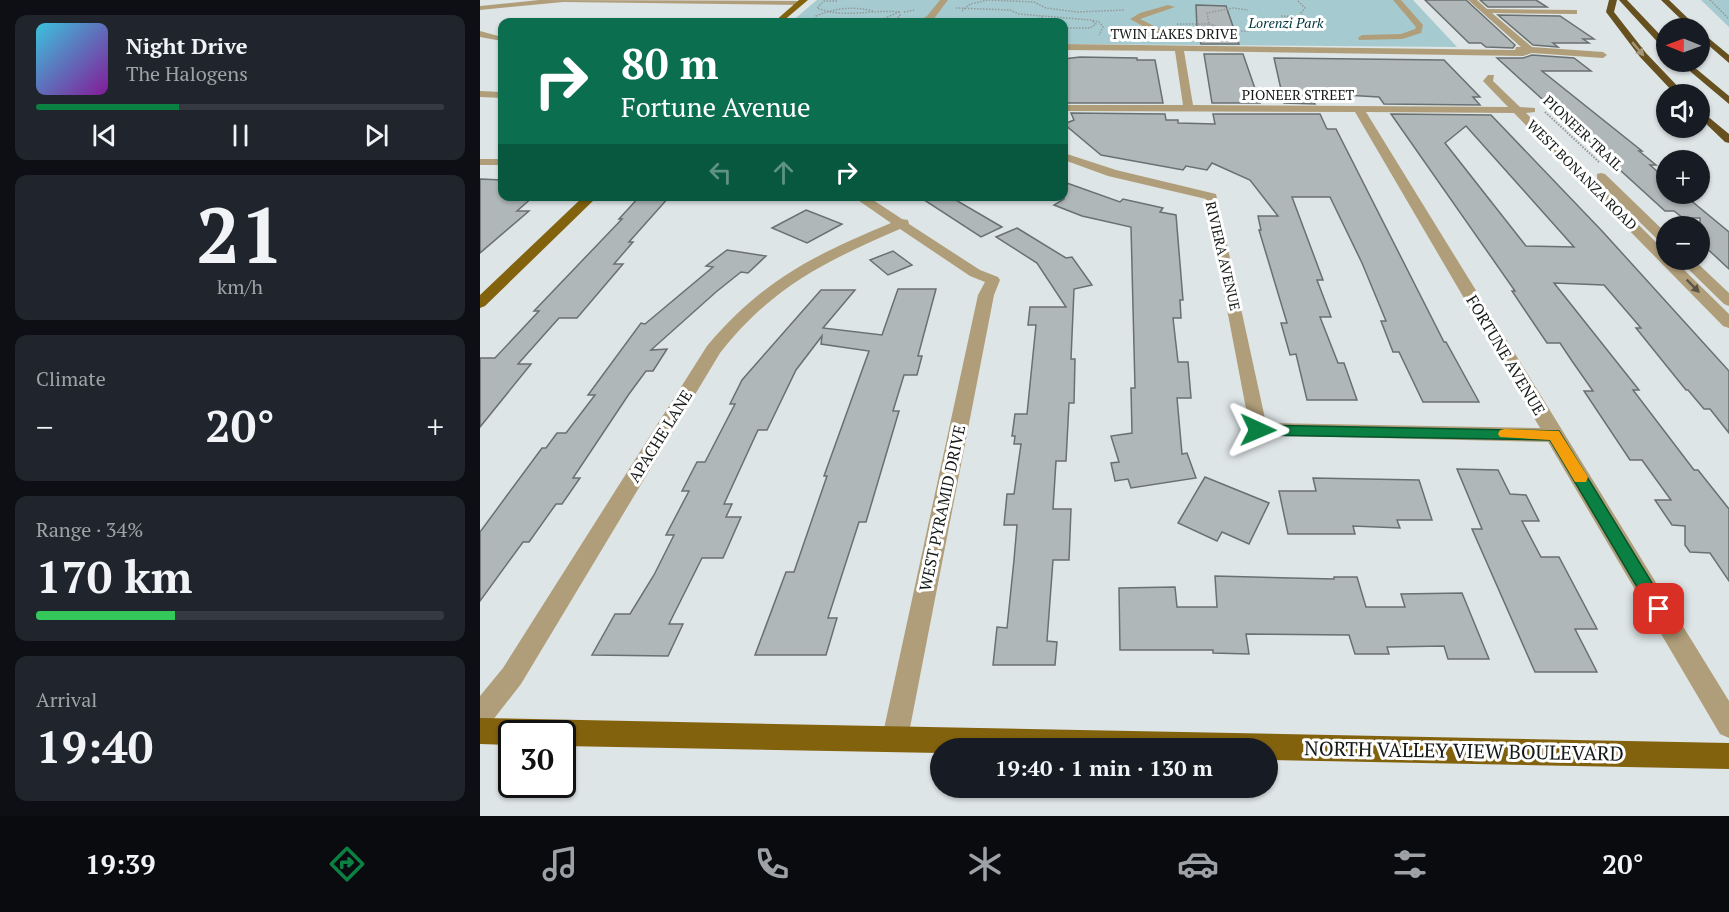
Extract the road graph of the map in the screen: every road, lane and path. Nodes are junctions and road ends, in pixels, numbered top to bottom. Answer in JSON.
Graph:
{"nodes":[{"id":1,"x":563,"y":0,"type":"edge"},
{"id":2,"x":837,"y":0,"type":"edge"},
{"id":3,"x":973,"y":0,"type":"edge"},
{"id":4,"x":1297,"y":0,"type":"edge"},
{"id":5,"x":1397,"y":0,"type":"edge"},
{"id":6,"x":1472,"y":0,"type":"edge"},
{"id":7,"x":1613,"y":0,"type":"edge"},
{"id":8,"x":1623,"y":0,"type":"edge"},
{"id":9,"x":1665,"y":0,"type":"edge"},
{"id":10,"x":1710,"y":0,"type":"edge"},
{"id":11,"x":980,"y":1,"type":"edge"},
{"id":12,"x":1034,"y":1,"type":"edge"},
{"id":13,"x":802,"y":2,"type":"edge"},
{"id":14,"x":941,"y":4,"type":"edge"},
{"id":15,"x":1171,"y":7,"type":"dead end"},
{"id":16,"x":480,"y":8,"type":"edge"},
{"id":17,"x":965,"y":8,"type":"junction"},
{"id":18,"x":1046,"y":8,"type":"junction"},
{"id":19,"x":1304,"y":9,"type":"junction"},
{"id":20,"x":1310,"y":9,"type":"dead end"},
{"id":21,"x":1248,"y":10,"type":"dead end"},
{"id":22,"x":1485,"y":11,"type":"junction"},
{"id":23,"x":827,"y":12,"type":"junction"},
{"id":24,"x":875,"y":12,"type":"junction"},
{"id":25,"x":962,"y":12,"type":"dead end"},
{"id":26,"x":1574,"y":12,"type":"dead end"},
{"id":27,"x":899,"y":13,"type":"junction"},
{"id":28,"x":912,"y":14,"type":"dead end"},
{"id":29,"x":1039,"y":16,"type":"junction"},
{"id":30,"x":1281,"y":16,"type":"dead end"},
{"id":31,"x":1303,"y":17,"type":"junction"},
{"id":32,"x":783,"y":18,"type":"edge"},
{"id":33,"x":816,"y":18,"type":"edge"},
{"id":34,"x":886,"y":18,"type":"edge"},
{"id":35,"x":897,"y":18,"type":"edge"},
{"id":36,"x":927,"y":18,"type":"edge"},
{"id":37,"x":1040,"y":18,"type":"edge"},
{"id":38,"x":1060,"y":18,"type":"edge"},
{"id":39,"x":1064,"y":18,"type":"edge"},
{"id":40,"x":1068,"y":18,"type":"edge"},
{"id":41,"x":1068,"y":18,"type":"edge"},
{"id":42,"x":1684,"y":18,"type":"edge"},
{"id":43,"x":1077,"y":19,"type":"junction"},
{"id":44,"x":1729,"y":19,"type":"edge"},
{"id":45,"x":1091,"y":20,"type":"junction"},
{"id":46,"x":1173,"y":24,"type":"dead end"},
{"id":47,"x":1209,"y":24,"type":"junction"},
{"id":48,"x":1068,"y":28,"type":"edge"},
{"id":49,"x":1268,"y":29,"type":"dead end"},
{"id":50,"x":1249,"y":31,"type":"dead end"},
{"id":51,"x":480,"y":34,"type":"edge"},
{"id":52,"x":1099,"y":35,"type":"dead end"},
{"id":53,"x":1656,"y":35,"type":"edge"},
{"id":54,"x":1149,"y":37,"type":"dead end"},
{"id":55,"x":498,"y":38,"type":"edge"},
{"id":56,"x":1171,"y":38,"type":"junction"},
{"id":57,"x":1348,"y":39,"type":"dead end"},
{"id":58,"x":1181,"y":43,"type":"junction"},
{"id":59,"x":1710,"y":43,"type":"edge"},
{"id":60,"x":1068,"y":47,"type":"edge"},
{"id":61,"x":1463,"y":50,"type":"junction"},
{"id":62,"x":1530,"y":51,"type":"junction"},
{"id":63,"x":1604,"y":55,"type":"dead end"},
{"id":64,"x":1729,"y":60,"type":"edge"},
{"id":65,"x":1484,"y":70,"type":"junction"},
{"id":66,"x":1695,"y":72,"type":"edge"},
{"id":67,"x":1671,"y":84,"type":"edge"},
{"id":68,"x":480,"y":94,"type":"edge"},
{"id":69,"x":498,"y":95,"type":"edge"},
{"id":70,"x":1729,"y":101,"type":"edge"},
{"id":71,"x":1188,"y":107,"type":"junction"},
{"id":72,"x":1068,"y":108,"type":"edge"},
{"id":73,"x":1358,"y":108,"type":"junction"},
{"id":74,"x":1517,"y":110,"type":"junction"},
{"id":75,"x":1537,"y":110,"type":"junction"},
{"id":76,"x":1710,"y":122,"type":"edge"},
{"id":77,"x":1729,"y":140,"type":"edge"},
{"id":78,"x":1068,"y":157,"type":"edge"},
{"id":79,"x":480,"y":162,"type":"edge"},
{"id":80,"x":498,"y":162,"type":"edge"},
{"id":81,"x":1601,"y":165,"type":"dead end"},
{"id":82,"x":1586,"y":179,"type":"junction"},
{"id":83,"x":1603,"y":179,"type":"junction"},
{"id":84,"x":587,"y":201,"type":"edge"},
{"id":85,"x":866,"y":201,"type":"edge"},
{"id":86,"x":903,"y":224,"type":"junction"},
{"id":87,"x":1656,"y":230,"type":"edge"},
{"id":88,"x":1696,"y":270,"type":"edge"},
{"id":89,"x":1729,"y":301,"type":"edge"},
{"id":90,"x":480,"y":303,"type":"edge"},
{"id":91,"x":1729,"y":322,"type":"edge"},
{"id":92,"x":1554,"y":435,"type":"junction"},
{"id":93,"x":480,"y":716,"type":"edge"},
{"id":94,"x":1729,"y":725,"type":"edge"},
{"id":95,"x":480,"y":731,"type":"edge"},
{"id":96,"x":895,"y":738,"type":"junction"},
{"id":97,"x":1729,"y":756,"type":"edge"}],
"edges":[{"from":1,"to":13,"type":"street"},
{"from":1,"to":16,"type":"street"},
{"from":2,"to":23,"type":"path"},
{"from":3,"to":11,"type":"path"},
{"from":4,"to":19,"type":"path"},
{"from":5,"to":57,"type":"street"},
{"from":6,"to":22,"type":"street"},
{"from":7,"to":67,"type":"highway","one_way":true},
{"from":8,"to":53,"type":"highway"},
{"from":9,"to":42,"type":"highway"},
{"from":10,"to":44,"type":"path"},
{"from":11,"to":12,"type":"path"},
{"from":11,"to":17,"type":"path"},
{"from":12,"to":18,"type":"path"},
{"from":13,"to":32,"type":"main road"},
{"from":14,"to":17,"type":"path"},
{"from":14,"to":36,"type":"street"},
{"from":15,"to":56,"type":"street"},
{"from":17,"to":25,"type":"path"},
{"from":17,"to":29,"type":"path"},
{"from":18,"to":29,"type":"path"},
{"from":18,"to":45,"type":"path"},
{"from":19,"to":20,"type":"path"},
{"from":19,"to":31,"type":"path"},
{"from":21,"to":47,"type":"path"},
{"from":22,"to":26,"type":"street"},
{"from":22,"to":62,"type":"street"},
{"from":23,"to":24,"type":"path"},
{"from":23,"to":24,"type":"path"},
{"from":23,"to":33,"type":"path"},
{"from":24,"to":27,"type":"path"},
{"from":27,"to":28,"type":"path"},
{"from":27,"to":34,"type":"path"},
{"from":27,"to":35,"type":"path"},
{"from":29,"to":39,"type":"path"},
{"from":30,"to":31,"type":"path"},
{"from":31,"to":49,"type":"path"},
{"from":37,"to":38,"type":"path"},
{"from":40,"to":43,"type":"path"},
{"from":41,"to":43,"type":"path"},
{"from":43,"to":45,"type":"path"},
{"from":43,"to":48,"type":"path"},
{"from":45,"to":52,"type":"path"},
{"from":46,"to":47,"type":"path"},
{"from":47,"to":50,"type":"path"},
{"from":51,"to":55,"type":"street"},
{"from":54,"to":56,"type":"street"},
{"from":56,"to":58,"type":"street"},
{"from":58,"to":60,"type":"street","name":"TWIN LAKES DRIVE"},
{"from":58,"to":61,"type":"street","name":"TWIN LAKES DRIVE"},
{"from":58,"to":71,"type":"street"},
{"from":59,"to":64,"type":"highway"},
{"from":61,"to":62,"type":"street","name":"TWIN LAKES DRIVE"},
{"from":61,"to":65,"type":"street","name":"WEST BONANZA ROAD"},
{"from":62,"to":63,"type":"street","name":"TWIN LAKES DRIVE"},
{"from":65,"to":74,"type":"street","name":"WEST BONANZA ROAD"},
{"from":65,"to":75,"type":"street","name":"WEST BONANZA ROAD"},
{"from":66,"to":70,"type":"highway"},
{"from":68,"to":69,"type":"street"},
{"from":71,"to":72,"type":"street","name":"PIONEER STREET"},
{"from":71,"to":73,"type":"street","name":"PIONEER STREET"},
{"from":73,"to":74,"type":"street","name":"PIONEER STREET"},
{"from":73,"to":92,"type":"street","name":"FORTUNE AVENUE"},
{"from":74,"to":75,"type":"street","name":"PIONEER STREET"},
{"from":74,"to":82,"type":"street","name":"WEST BONANZA ROAD"},
{"from":75,"to":81,"type":"path","name":"PIONEER TRAIL"},
{"from":75,"to":83,"type":"street","name":"WEST BONANZA ROAD"},
{"from":76,"to":77,"type":"highway"},
{"from":78,"to":92,"type":"street","name":"RIVIERA AVENUE"},
{"from":79,"to":80,"type":"street"},
{"from":82,"to":83,"type":"street"},
{"from":82,"to":91,"type":"street","name":"WEST BONANZA ROAD","one_way":true},
{"from":83,"to":87,"type":"street","name":"WEST BONANZA ROAD"},
{"from":84,"to":90,"type":"main road"},
{"from":85,"to":86,"type":"street"},
{"from":86,"to":93,"type":"street","name":"APACHE LANE"},
{"from":86,"to":96,"type":"street","name":"WEST PYRAMID DRIVE"},
{"from":88,"to":89,"type":"street"},
{"from":92,"to":94,"type":"street","name":"FORTUNE AVENUE"},
{"from":95,"to":96,"type":"main road","name":"NORTH VALLEY VIEW BOULEVARD"},
{"from":96,"to":97,"type":"main road","name":"NORTH VALLEY VIEW BOULEVARD"}]}
